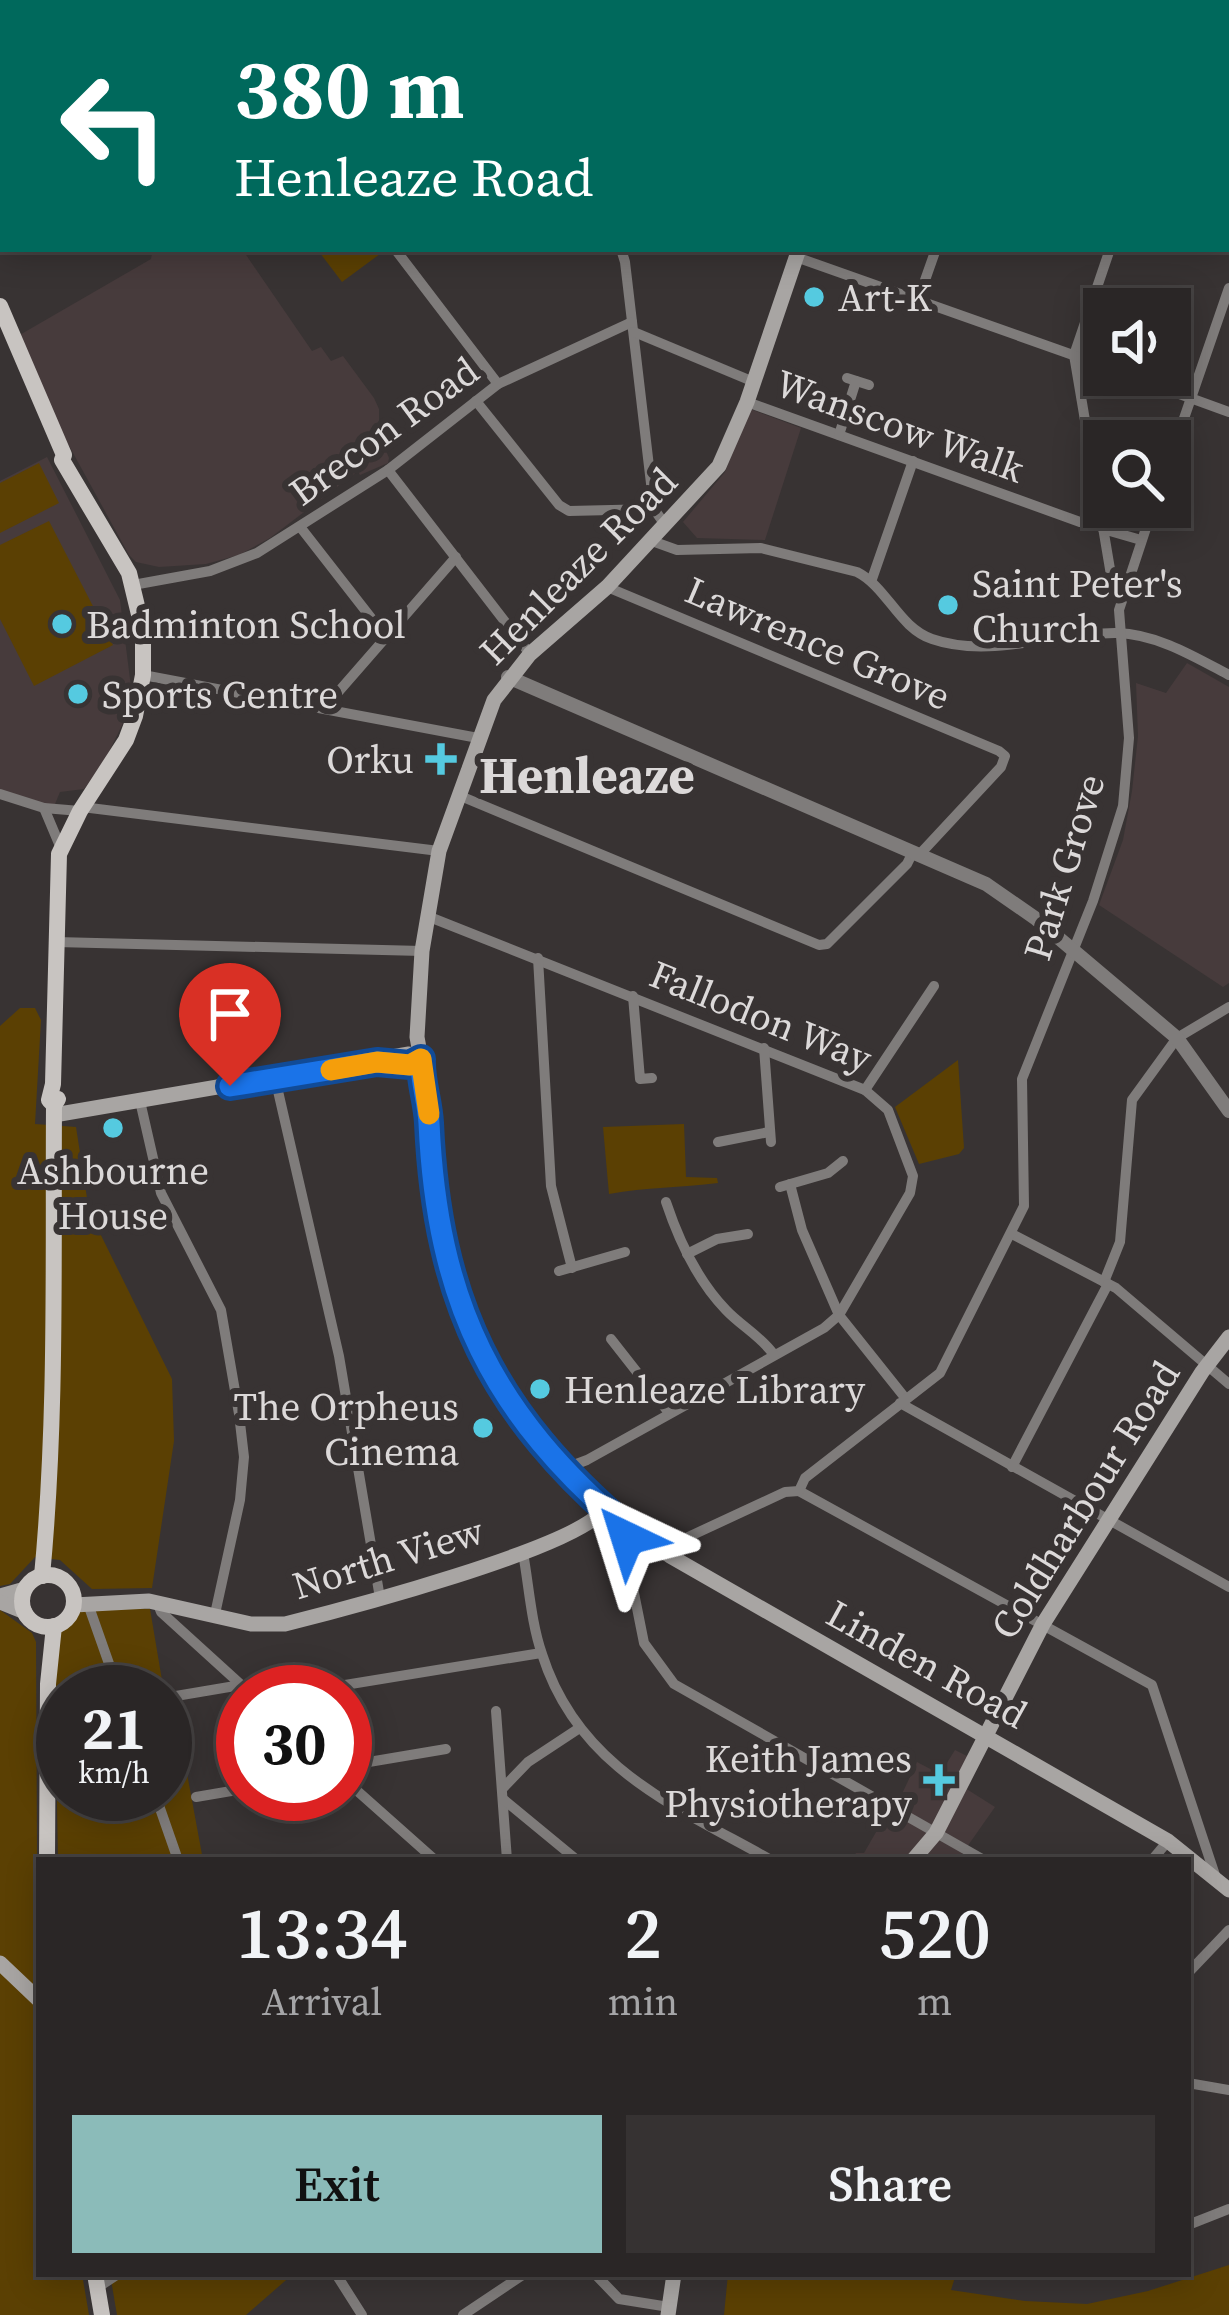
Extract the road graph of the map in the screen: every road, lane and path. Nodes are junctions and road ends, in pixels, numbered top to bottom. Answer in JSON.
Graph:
{"nodes":[{"id":1,"x":397,"y":252,"type":"edge"},
{"id":2,"x":620,"y":252,"type":"edge"},
{"id":3,"x":935,"y":252,"type":"edge"},
{"id":4,"x":1110,"y":252,"type":"edge"},
{"id":5,"x":797,"y":253,"type":"edge"},
{"id":6,"x":1229,"y":288,"type":"edge"},
{"id":7,"x":918,"y":300,"type":"junction"},
{"id":8,"x":0,"y":306,"type":"edge"},
{"id":9,"x":633,"y":327,"type":"junction"},
{"id":10,"x":1074,"y":356,"type":"junction"},
{"id":11,"x":1083,"y":359,"type":"edge"},
{"id":12,"x":754,"y":382,"type":"junction"},
{"id":13,"x":858,"y":382,"type":"dead end"},
{"id":14,"x":498,"y":384,"type":"junction"},
{"id":15,"x":1184,"y":396,"type":"edge"},
{"id":16,"x":1192,"y":399,"type":"junction"},
{"id":17,"x":476,"y":401,"type":"junction"},
{"id":18,"x":747,"y":402,"type":"junction"},
{"id":19,"x":1229,"y":412,"type":"edge"},
{"id":20,"x":1085,"y":420,"type":"edge"},
{"id":21,"x":1184,"y":420,"type":"edge"},
{"id":22,"x":839,"y":435,"type":"junction"},
{"id":23,"x":914,"y":461,"type":"junction"},
{"id":24,"x":388,"y":470,"type":"junction"},
{"id":25,"x":654,"y":509,"type":"junction"},
{"id":26,"x":1083,"y":523,"type":"edge"},
{"id":27,"x":666,"y":526,"type":"junction"},
{"id":28,"x":301,"y":528,"type":"junction"},
{"id":29,"x":1103,"y":528,"type":"edge"},
{"id":30,"x":1106,"y":528,"type":"edge"},
{"id":31,"x":1145,"y":528,"type":"edge"},
{"id":32,"x":1141,"y":540,"type":"junction"},
{"id":33,"x":652,"y":542,"type":"junction"},
{"id":34,"x":456,"y":557,"type":"junction"},
{"id":35,"x":131,"y":579,"type":"junction"},
{"id":36,"x":872,"y":579,"type":"junction"},
{"id":37,"x":607,"y":587,"type":"junction"},
{"id":38,"x":1123,"y":587,"type":"junction"},
{"id":39,"x":1119,"y":633,"type":"junction"},
{"id":40,"x":386,"y":637,"type":"junction"},
{"id":41,"x":530,"y":653,"type":"junction"},
{"id":42,"x":143,"y":675,"type":"junction"},
{"id":43,"x":1229,"y":675,"type":"edge"},
{"id":44,"x":508,"y":677,"type":"junction"},
{"id":45,"x":332,"y":708,"type":"junction"},
{"id":46,"x":478,"y":738,"type":"junction"},
{"id":47,"x":0,"y":794,"type":"edge"},
{"id":48,"x":458,"y":795,"type":"junction"},
{"id":49,"x":44,"y":808,"type":"junction"},
{"id":50,"x":81,"y":809,"type":"junction"},
{"id":51,"x":63,"y":844,"type":"junction"},
{"id":52,"x":439,"y":851,"type":"junction"},
{"id":53,"x":917,"y":853,"type":"junction"},
{"id":54,"x":427,"y":916,"type":"junction"},
{"id":55,"x":56,"y":942,"type":"junction"},
{"id":56,"x":422,"y":951,"type":"junction"},
{"id":57,"x":1073,"y":952,"type":"junction"},
{"id":58,"x":538,"y":958,"type":"junction"},
{"id":59,"x":934,"y":986,"type":"dead end"},
{"id":60,"x":633,"y":996,"type":"junction"},
{"id":61,"x":1229,"y":1007,"type":"edge"},
{"id":62,"x":1178,"y":1038,"type":"junction"},
{"id":63,"x":764,"y":1048,"type":"junction"},
{"id":64,"x":421,"y":1059,"type":"junction"},
{"id":65,"x":275,"y":1078,"type":"junction"},
{"id":66,"x":652,"y":1078,"type":"dead end"},
{"id":67,"x":866,"y":1090,"type":"junction"},
{"id":68,"x":140,"y":1101,"type":"junction"},
{"id":69,"x":53,"y":1110,"type":"junction"},
{"id":70,"x":1229,"y":1111,"type":"edge"},
{"id":71,"x":714,"y":1142,"type":"dead end"},
{"id":72,"x":840,"y":1170,"type":"dead end"},
{"id":73,"x":666,"y":1202,"type":"dead end"},
{"id":74,"x":741,"y":1230,"type":"dead end"},
{"id":75,"x":1012,"y":1234,"type":"junction"},
{"id":76,"x":626,"y":1252,"type":"dead end"},
{"id":77,"x":687,"y":1254,"type":"junction"},
{"id":78,"x":1106,"y":1283,"type":"junction"},
{"id":79,"x":839,"y":1315,"type":"junction"},
{"id":80,"x":1229,"y":1337,"type":"edge"},
{"id":81,"x":611,"y":1339,"type":"dead end"},
{"id":82,"x":774,"y":1355,"type":"junction"},
{"id":83,"x":1208,"y":1364,"type":"junction"},
{"id":84,"x":1229,"y":1384,"type":"edge"},
{"id":85,"x":903,"y":1401,"type":"junction"},
{"id":86,"x":669,"y":1413,"type":"junction"},
{"id":87,"x":1012,"y":1467,"type":"junction"},
{"id":88,"x":568,"y":1475,"type":"junction"},
{"id":89,"x":799,"y":1491,"type":"junction"},
{"id":90,"x":604,"y":1509,"type":"junction"},
{"id":91,"x":1107,"y":1521,"type":"junction"},
{"id":92,"x":629,"y":1530,"type":"junction"},
{"id":93,"x":523,"y":1552,"type":"junction"},
{"id":94,"x":670,"y":1556,"type":"junction"},
{"id":95,"x":48,"y":1576,"type":"junction"},
{"id":96,"x":1229,"y":1587,"type":"edge"},
{"id":97,"x":25,"y":1589,"type":"junction"},
{"id":98,"x":380,"y":1598,"type":"junction"},
{"id":99,"x":0,"y":1599,"type":"edge"},
{"id":100,"x":157,"y":1602,"type":"junction"},
{"id":101,"x":82,"y":1606,"type":"junction"},
{"id":102,"x":25,"y":1612,"type":"junction"},
{"id":103,"x":214,"y":1614,"type":"junction"},
{"id":104,"x":1043,"y":1624,"type":"junction"},
{"id":105,"x":48,"y":1626,"type":"junction"},
{"id":106,"x":541,"y":1653,"type":"junction"},
{"id":107,"x":107,"y":1665,"type":"edge"},
{"id":108,"x":220,"y":1665,"type":"edge"},
{"id":109,"x":372,"y":1681,"type":"edge"},
{"id":110,"x":496,"y":1711,"type":"dead end"},
{"id":111,"x":578,"y":1729,"type":"junction"},
{"id":112,"x":985,"y":1735,"type":"junction"},
{"id":113,"x":446,"y":1749,"type":"dead end"},
{"id":114,"x":372,"y":1761,"type":"edge"},
{"id":115,"x":216,"y":1794,"type":"edge"},
{"id":116,"x":502,"y":1794,"type":"junction"},
{"id":117,"x":196,"y":1797,"type":"dead end"},
{"id":118,"x":372,"y":1806,"type":"edge"},
{"id":119,"x":164,"y":1821,"type":"edge"},
{"id":120,"x":936,"y":1833,"type":"junction"},
{"id":121,"x":1168,"y":1841,"type":"junction"},
{"id":122,"x":47,"y":1857,"type":"edge"},
{"id":123,"x":177,"y":1857,"type":"edge"},
{"id":124,"x":425,"y":1857,"type":"edge"},
{"id":125,"x":507,"y":1857,"type":"edge"},
{"id":126,"x":574,"y":1857,"type":"edge"},
{"id":127,"x":766,"y":1857,"type":"edge"},
{"id":128,"x":916,"y":1857,"type":"edge"},
{"id":129,"x":980,"y":1857,"type":"edge"},
{"id":130,"x":1155,"y":1857,"type":"edge"},
{"id":131,"x":1188,"y":1857,"type":"edge"},
{"id":132,"x":1191,"y":1859,"type":"edge"},
{"id":133,"x":1223,"y":1884,"type":"edge"},
{"id":134,"x":1229,"y":1930,"type":"edge"},
{"id":135,"x":0,"y":1964,"type":"edge"},
{"id":136,"x":1191,"y":1970,"type":"edge"},
{"id":137,"x":36,"y":1995,"type":"edge"},
{"id":138,"x":1191,"y":2084,"type":"edge"},
{"id":139,"x":1227,"y":2086,"type":"edge"},
{"id":140,"x":1229,"y":2209,"type":"edge"},
{"id":141,"x":1191,"y":2224,"type":"edge"},
{"id":142,"x":338,"y":2277,"type":"edge"},
{"id":143,"x":520,"y":2277,"type":"edge"},
{"id":144,"x":598,"y":2277,"type":"edge"},
{"id":145,"x":674,"y":2277,"type":"edge"},
{"id":146,"x":96,"y":2281,"type":"edge"},
{"id":147,"x":668,"y":2311,"type":"edge"},
{"id":148,"x":102,"y":2315,"type":"edge"},
{"id":149,"x":361,"y":2315,"type":"edge"},
{"id":150,"x":463,"y":2315,"type":"edge"}],
"edges":[{"from":1,"to":14,"type":"street"},
{"from":2,"to":9,"type":"street"},
{"from":3,"to":7,"type":"street"},
{"from":4,"to":10,"type":"street","name":"Park Grove"},
{"from":5,"to":7,"type":"street"},
{"from":5,"to":12,"type":"main road","name":"Henleaze Road"},
{"from":6,"to":16,"type":"street"},
{"from":7,"to":10,"type":"street"},
{"from":8,"to":35,"type":"main road"},
{"from":9,"to":12,"type":"street"},
{"from":9,"to":14,"type":"street","name":"Brecon Road"},
{"from":9,"to":25,"type":"street"},
{"from":10,"to":11,"type":"street"},
{"from":10,"to":20,"type":"street","name":"Park Grove"},
{"from":12,"to":18,"type":"main road","name":"Henleaze Road"},
{"from":13,"to":22,"type":"street"},
{"from":14,"to":17,"type":"street","name":"Brecon Road"},
{"from":15,"to":16,"type":"street"},
{"from":16,"to":19,"type":"street"},
{"from":16,"to":21,"type":"street"},
{"from":17,"to":24,"type":"street","name":"Brecon Road"},
{"from":17,"to":25,"type":"street"},
{"from":18,"to":22,"type":"street","name":"Wanscow Walk"},
{"from":18,"to":27,"type":"main road","name":"Henleaze Road"},
{"from":22,"to":23,"type":"street","name":"Wanscow Walk"},
{"from":23,"to":26,"type":"street","name":"Wanscow Walk"},
{"from":23,"to":36,"type":"street"},
{"from":24,"to":28,"type":"street","name":"Brecon Road"},
{"from":24,"to":34,"type":"street"},
{"from":25,"to":27,"type":"street"},
{"from":27,"to":33,"type":"main road","name":"Henleaze Road"},
{"from":28,"to":35,"type":"street","name":"Brecon Road"},
{"from":28,"to":40,"type":"street"},
{"from":29,"to":38,"type":"street","name":"Park Grove"},
{"from":30,"to":32,"type":"street"},
{"from":31,"to":32,"type":"street"},
{"from":32,"to":38,"type":"street"},
{"from":33,"to":36,"type":"street"},
{"from":33,"to":37,"type":"main road","name":"Henleaze Road"},
{"from":34,"to":40,"type":"street"},
{"from":34,"to":41,"type":"street"},
{"from":35,"to":42,"type":"main road"},
{"from":36,"to":39,"type":"street"},
{"from":37,"to":41,"type":"main road","name":"Henleaze Road"},
{"from":37,"to":53,"type":"street","name":"Lawrence Grove"},
{"from":38,"to":39,"type":"street","name":"Park Grove"},
{"from":39,"to":43,"type":"street"},
{"from":39,"to":57,"type":"street","name":"Park Grove"},
{"from":40,"to":45,"type":"street"},
{"from":41,"to":44,"type":"main road","name":"Henleaze Road"},
{"from":42,"to":45,"type":"street"},
{"from":42,"to":50,"type":"main road"},
{"from":44,"to":46,"type":"main road","name":"Henleaze Road"},
{"from":44,"to":53,"type":"street"},
{"from":45,"to":46,"type":"street"},
{"from":46,"to":48,"type":"main road","name":"Henleaze Road"},
{"from":47,"to":49,"type":"street"},
{"from":48,"to":52,"type":"main road","name":"Henleaze Road"},
{"from":48,"to":53,"type":"street"},
{"from":49,"to":50,"type":"street"},
{"from":49,"to":51,"type":"street"},
{"from":50,"to":51,"type":"main road"},
{"from":50,"to":52,"type":"street"},
{"from":51,"to":55,"type":"main road"},
{"from":52,"to":54,"type":"main road","name":"Henleaze Road"},
{"from":53,"to":57,"type":"street"},
{"from":54,"to":56,"type":"main road","name":"Henleaze Road"},
{"from":54,"to":58,"type":"street","name":"Fallodon Way"},
{"from":55,"to":56,"type":"street"},
{"from":55,"to":69,"type":"main road"},
{"from":56,"to":64,"type":"main road","name":"Henleaze Road"},
{"from":57,"to":62,"type":"street"},
{"from":57,"to":75,"type":"street","name":"Park Grove"},
{"from":58,"to":60,"type":"street","name":"Fallodon Way"},
{"from":58,"to":76,"type":"street"},
{"from":59,"to":67,"type":"street"},
{"from":60,"to":63,"type":"street","name":"Fallodon Way"},
{"from":60,"to":66,"type":"street"},
{"from":61,"to":62,"type":"street"},
{"from":62,"to":70,"type":"street"},
{"from":62,"to":78,"type":"street"},
{"from":63,"to":67,"type":"street","name":"Fallodon Way"},
{"from":63,"to":71,"type":"street"},
{"from":64,"to":65,"type":"main road"},
{"from":64,"to":88,"type":"street"},
{"from":65,"to":68,"type":"main road"},
{"from":65,"to":98,"type":"street"},
{"from":67,"to":79,"type":"street","name":"Fallodon Way"},
{"from":68,"to":69,"type":"main road"},
{"from":68,"to":103,"type":"street"},
{"from":69,"to":95,"type":"main road"},
{"from":72,"to":79,"type":"street"},
{"from":73,"to":77,"type":"street"},
{"from":74,"to":77,"type":"street"},
{"from":75,"to":78,"type":"street"},
{"from":75,"to":85,"type":"street"},
{"from":77,"to":82,"type":"street"},
{"from":78,"to":83,"type":"street"},
{"from":78,"to":87,"type":"street"},
{"from":79,"to":82,"type":"street"},
{"from":79,"to":85,"type":"street"},
{"from":80,"to":83,"type":"main road","name":"Coldharbour Road"},
{"from":81,"to":86,"type":"street"},
{"from":82,"to":86,"type":"street"},
{"from":83,"to":84,"type":"street"},
{"from":83,"to":91,"type":"main road","name":"Coldharbour Road"},
{"from":85,"to":87,"type":"street"},
{"from":85,"to":89,"type":"street"},
{"from":86,"to":88,"type":"street"},
{"from":87,"to":91,"type":"street"},
{"from":88,"to":90,"type":"street"},
{"from":89,"to":94,"type":"street"},
{"from":89,"to":104,"type":"street"},
{"from":90,"to":92,"type":"main road","name":"Linden Road"},
{"from":90,"to":93,"type":"main road","name":"North View"},
{"from":91,"to":96,"type":"street"},
{"from":91,"to":104,"type":"main road","name":"Coldharbour Road"},
{"from":92,"to":94,"type":"main road","name":"Linden Road"},
{"from":92,"to":120,"type":"street"},
{"from":93,"to":98,"type":"main road","name":"North View"},
{"from":93,"to":106,"type":"street"},
{"from":94,"to":112,"type":"main road","name":"Linden Road"},
{"from":95,"to":97,"type":"main road"},
{"from":95,"to":101,"type":"main road"},
{"from":97,"to":99,"type":"main road"},
{"from":97,"to":102,"type":"main road"},
{"from":98,"to":103,"type":"main road","name":"North View"},
{"from":99,"to":102,"type":"main road"},
{"from":100,"to":101,"type":"main road","name":"North View"},
{"from":100,"to":103,"type":"main road","name":"North View"},
{"from":100,"to":108,"type":"street"},
{"from":101,"to":105,"type":"main road"},
{"from":101,"to":107,"type":"street"},
{"from":102,"to":105,"type":"main road"},
{"from":104,"to":112,"type":"main road","name":"Coldharbour Road"},
{"from":104,"to":133,"type":"street"},
{"from":105,"to":122,"type":"main road"},
{"from":106,"to":109,"type":"street"},
{"from":106,"to":111,"type":"street"},
{"from":110,"to":116,"type":"street"},
{"from":111,"to":116,"type":"street"},
{"from":111,"to":127,"type":"street"},
{"from":112,"to":120,"type":"main road","name":"Coldharbour Road"},
{"from":112,"to":121,"type":"main road","name":"Linden Road"},
{"from":113,"to":114,"type":"street"},
{"from":115,"to":117,"type":"street"},
{"from":116,"to":125,"type":"street"},
{"from":116,"to":126,"type":"street"},
{"from":118,"to":124,"type":"street"},
{"from":119,"to":123,"type":"street"},
{"from":120,"to":128,"type":"main road","name":"Coldharbour Road"},
{"from":120,"to":129,"type":"street"},
{"from":121,"to":130,"type":"street"},
{"from":121,"to":131,"type":"main road","name":"Linden Road"},
{"from":132,"to":133,"type":"main road","name":"Linden Road"},
{"from":134,"to":136,"type":"street"},
{"from":135,"to":137,"type":"main road"},
{"from":138,"to":139,"type":"street"},
{"from":140,"to":141,"type":"street"},
{"from":142,"to":149,"type":"street"},
{"from":143,"to":150,"type":"street"},
{"from":144,"to":147,"type":"street"},
{"from":145,"to":147,"type":"main road"},
{"from":146,"to":148,"type":"main road"}]}
